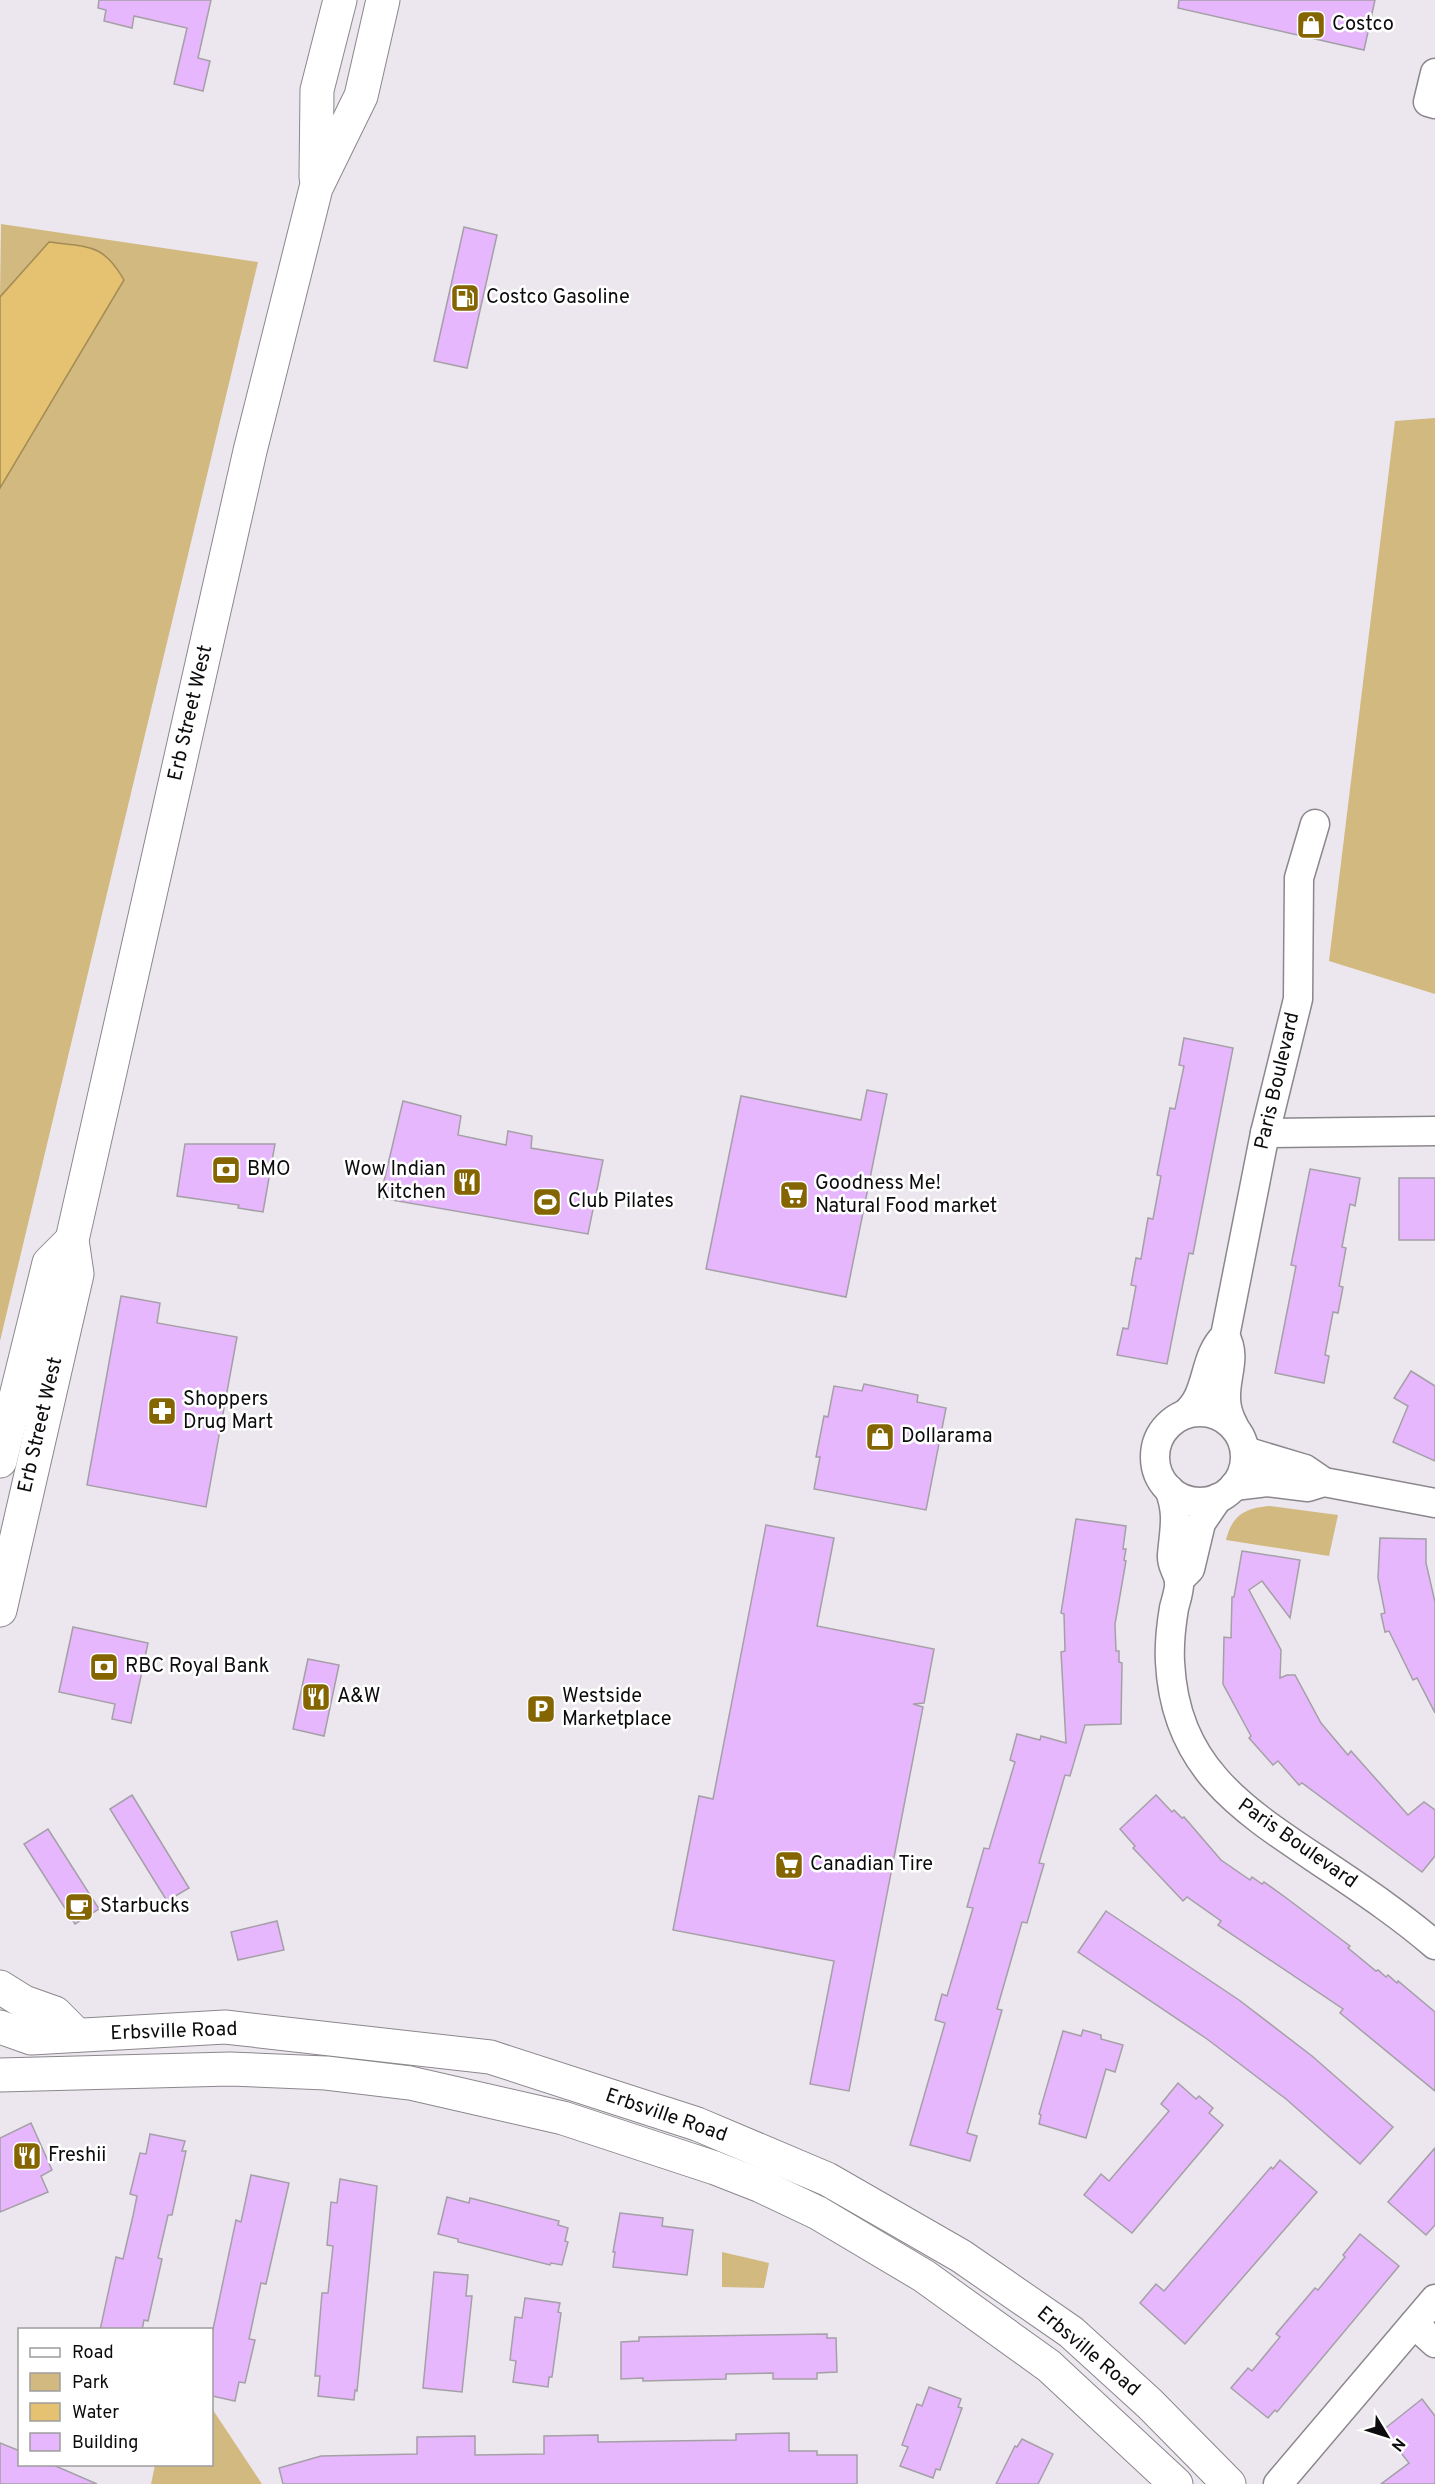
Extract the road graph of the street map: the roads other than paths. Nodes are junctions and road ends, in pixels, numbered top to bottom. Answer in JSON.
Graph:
{"nodes":[{"id":1,"x":340,"y":0,"type":"edge"},
{"id":2,"x":383,"y":0,"type":"edge"},
{"id":3,"x":1435,"y":73,"type":"edge"},
{"id":4,"x":1432,"y":103,"type":"edge"},
{"id":5,"x":316,"y":188,"type":"junction"},
{"id":6,"x":1315,"y":824,"type":"dead end"},
{"id":7,"x":1435,"y":1131,"type":"edge"},
{"id":8,"x":1265,"y":1133,"type":"junction"},
{"id":9,"x":72,"y":1240,"type":"junction"},
{"id":10,"x":1225,"y":1336,"type":"junction"},
{"id":11,"x":1185,"y":1414,"type":"junction"},
{"id":12,"x":1239,"y":1438,"type":"junction"},
{"id":13,"x":0,"y":1461,"type":"edge"},
{"id":14,"x":1324,"y":1482,"type":"junction"},
{"id":15,"x":1169,"y":1489,"type":"junction"},
{"id":16,"x":1226,"y":1492,"type":"junction"},
{"id":17,"x":1435,"y":1503,"type":"edge"},
{"id":18,"x":1179,"y":1580,"type":"junction"},
{"id":19,"x":0,"y":1610,"type":"edge"},
{"id":20,"x":1435,"y":1945,"type":"edge"},
{"id":21,"x":0,"y":1987,"type":"edge"},
{"id":22,"x":0,"y":2027,"type":"edge"},
{"id":23,"x":77,"y":2035,"type":"junction"},
{"id":24,"x":0,"y":2075,"type":"edge"},
{"id":25,"x":1435,"y":2300,"type":"edge"},
{"id":26,"x":1414,"y":2324,"type":"junction"},
{"id":27,"x":1435,"y":2343,"type":"edge"},
{"id":28,"x":1176,"y":2484,"type":"edge"},
{"id":29,"x":1229,"y":2484,"type":"edge"},
{"id":30,"x":1278,"y":2484,"type":"edge"}],
"edges":[{"from":1,"to":5,"type":"main road","name":"Erb Street West"},
{"from":2,"to":5,"type":"main road","name":"Erb Street West"},
{"from":3,"to":4,"type":"street"},
{"from":5,"to":9,"type":"main road","name":"Erb Street West"},
{"from":6,"to":8,"type":"street","name":"Paris Boulevard"},
{"from":7,"to":8,"type":"street"},
{"from":8,"to":10,"type":"street","name":"Paris Boulevard"},
{"from":9,"to":13,"type":"main road","name":"Erb Street West"},
{"from":9,"to":19,"type":"main road","name":"Erb Street West"},
{"from":10,"to":11,"type":"street","name":"Paris Boulevard"},
{"from":10,"to":12,"type":"street","name":"Paris Boulevard"},
{"from":11,"to":12,"type":"street"},
{"from":11,"to":15,"type":"street"},
{"from":12,"to":14,"type":"street"},
{"from":12,"to":16,"type":"street"},
{"from":14,"to":16,"type":"street"},
{"from":14,"to":17,"type":"street"},
{"from":15,"to":16,"type":"street"},
{"from":15,"to":18,"type":"street","name":"Paris Boulevard"},
{"from":16,"to":18,"type":"street","name":"Paris Boulevard"},
{"from":18,"to":20,"type":"street","name":"Paris Boulevard"},
{"from":21,"to":23,"type":"main road"},
{"from":22,"to":23,"type":"main road","name":"Erbsville Road"},
{"from":23,"to":29,"type":"main road","name":"Erbsville Road"},
{"from":24,"to":28,"type":"main road","name":"Erbsville Road"},
{"from":25,"to":26,"type":"street"},
{"from":26,"to":27,"type":"street"},
{"from":26,"to":30,"type":"street"}]}
